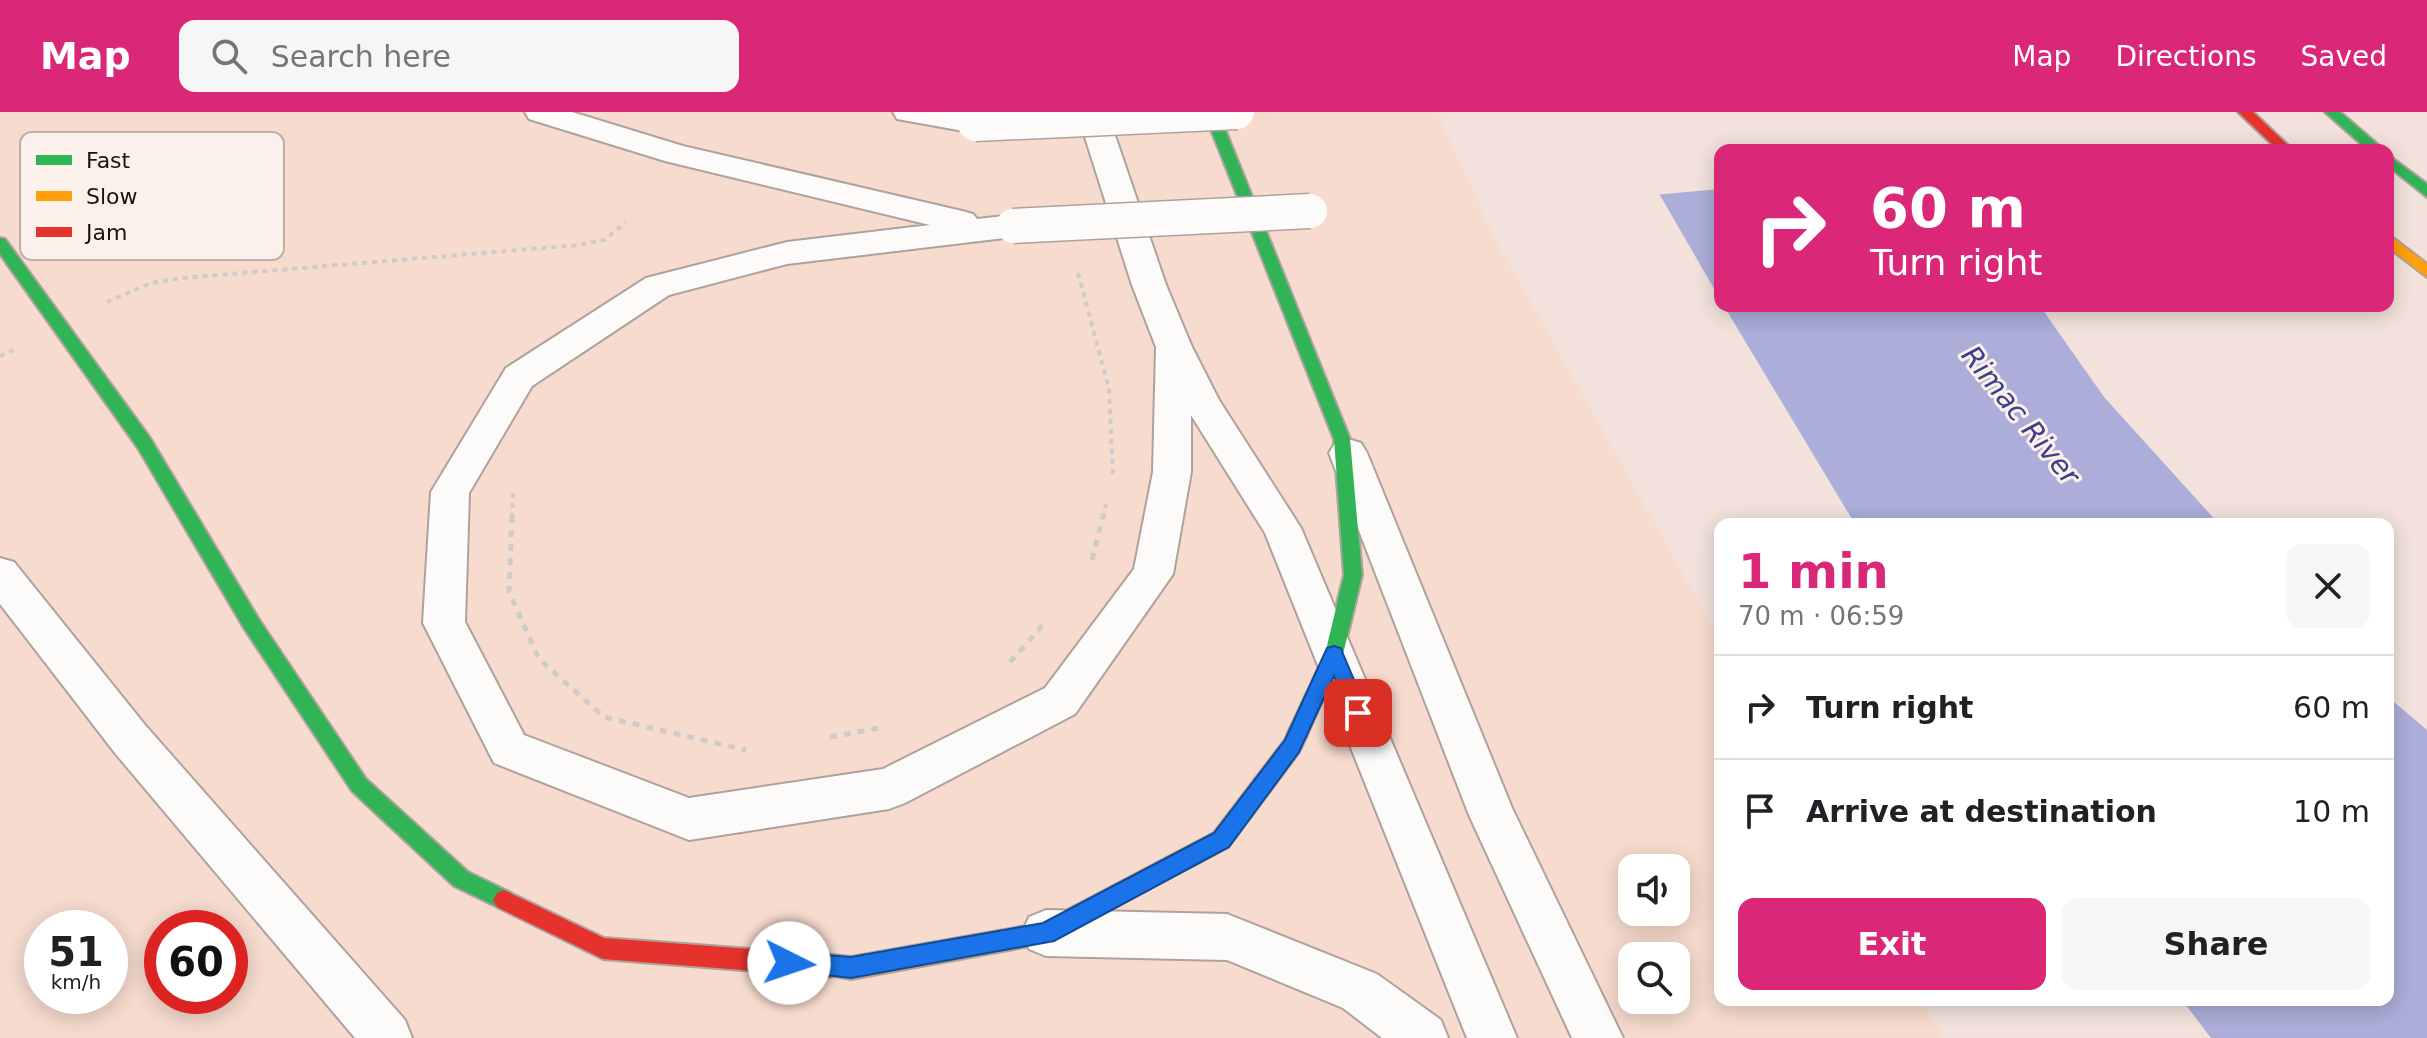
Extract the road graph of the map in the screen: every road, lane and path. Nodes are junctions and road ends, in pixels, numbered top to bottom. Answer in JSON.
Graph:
{"nodes":[{"id":1,"x":540,"y":112,"type":"edge"},
{"id":2,"x":908,"y":112,"type":"edge"},
{"id":3,"x":1092,"y":112,"type":"edge"},
{"id":4,"x":1211,"y":112,"type":"edge"},
{"id":5,"x":1237,"y":112,"type":"edge"},
{"id":6,"x":2245,"y":112,"type":"edge"},
{"id":7,"x":2332,"y":112,"type":"edge"},
{"id":8,"x":2280,"y":144,"type":"edge"},
{"id":9,"x":2370,"y":144,"type":"edge"},
{"id":10,"x":2394,"y":164,"type":"edge"},
{"id":11,"x":2427,"y":192,"type":"edge"},
{"id":12,"x":1310,"y":211,"type":"dead end"},
{"id":13,"x":626,"y":222,"type":"dead end"},
{"id":14,"x":1001,"y":227,"type":"junction"},
{"id":15,"x":0,"y":243,"type":"edge"},
{"id":16,"x":2394,"y":244,"type":"edge"},
{"id":17,"x":1076,"y":264,"type":"dead end"},
{"id":18,"x":2427,"y":272,"type":"edge"},
{"id":19,"x":62,"y":325,"type":"junction"},
{"id":20,"x":1174,"y":347,"type":"junction"},
{"id":21,"x":0,"y":356,"type":"edge"},
{"id":22,"x":1342,"y":439,"type":"junction"},
{"id":23,"x":514,"y":486,"type":"dead end"},
{"id":24,"x":1110,"y":489,"type":"dead end"},
{"id":25,"x":1107,"y":502,"type":"dead end"},
{"id":26,"x":1090,"y":569,"type":"dead end"},
{"id":27,"x":0,"y":574,"type":"edge"},
{"id":28,"x":1051,"y":615,"type":"dead end"},
{"id":29,"x":1334,"y":654,"type":"junction"},
{"id":30,"x":998,"y":668,"type":"dead end"},
{"id":31,"x":893,"y":721,"type":"dead end"},
{"id":32,"x":822,"y":738,"type":"dead end"},
{"id":33,"x":749,"y":751,"type":"dead end"},
{"id":34,"x":1046,"y":933,"type":"junction"},
{"id":35,"x":370,"y":1029,"type":"edge"},
{"id":36,"x":1423,"y":1038,"type":"edge"},
{"id":37,"x":1492,"y":1038,"type":"edge"},
{"id":38,"x":1598,"y":1038,"type":"edge"}],
"edges":[{"from":1,"to":14,"type":"lane"},
{"from":2,"to":5,"type":"lane","bridge":true},
{"from":3,"to":20,"type":"lane"},
{"from":4,"to":22,"type":"main road"},
{"from":6,"to":8,"type":"main road"},
{"from":7,"to":9,"type":"main road"},
{"from":10,"to":11,"type":"main road"},
{"from":12,"to":14,"type":"lane","bridge":true},
{"from":13,"to":19,"type":"path"},
{"from":14,"to":20,"type":"lane"},
{"from":15,"to":19,"type":"main road"},
{"from":16,"to":18,"type":"main road"},
{"from":17,"to":24,"type":"path"},
{"from":19,"to":21,"type":"path"},
{"from":19,"to":34,"type":"main road"},
{"from":20,"to":29,"type":"lane"},
{"from":22,"to":29,"type":"main road"},
{"from":22,"to":38,"type":"lane"},
{"from":23,"to":33,"type":"path"},
{"from":25,"to":26,"type":"path"},
{"from":27,"to":35,"type":"lane"},
{"from":28,"to":30,"type":"path"},
{"from":29,"to":34,"type":"main road"},
{"from":29,"to":37,"type":"lane"},
{"from":31,"to":32,"type":"path"},
{"from":34,"to":36,"type":"lane"}]}
